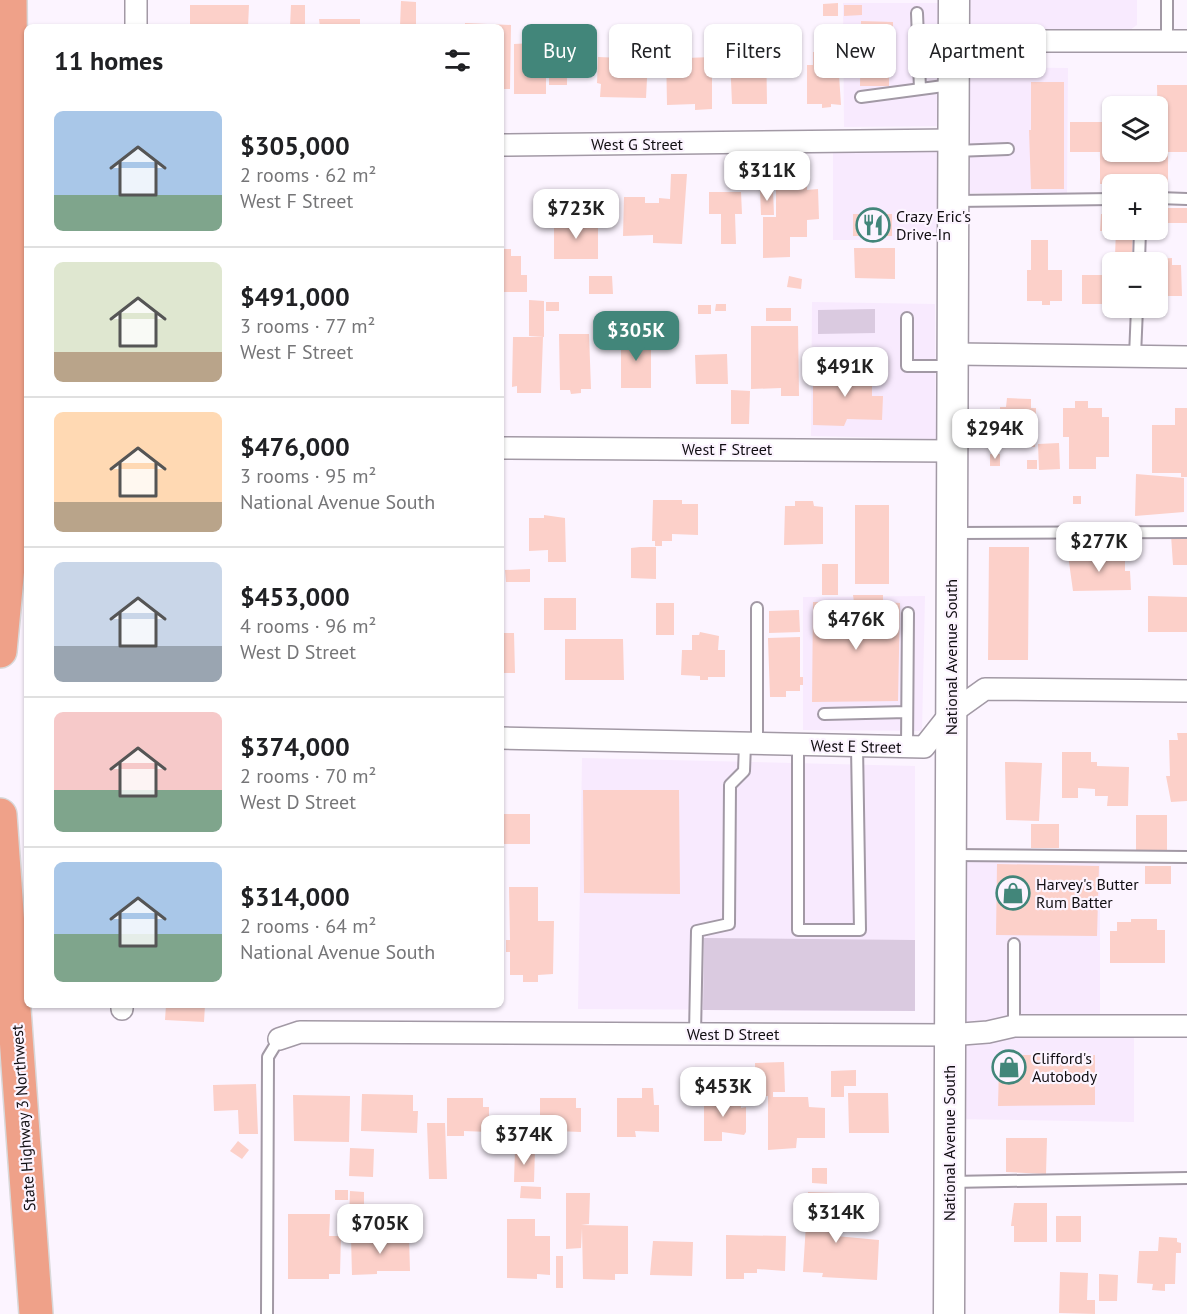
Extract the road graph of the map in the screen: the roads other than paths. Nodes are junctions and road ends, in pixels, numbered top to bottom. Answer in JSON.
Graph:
{"nodes":[{"id":1,"x":10,"y":0,"type":"edge"},
{"id":2,"x":136,"y":0,"type":"edge"},
{"id":3,"x":954,"y":0,"type":"edge"},
{"id":4,"x":1167,"y":0,"type":"edge"},
{"id":5,"x":917,"y":13,"type":"dead end"},
{"id":6,"x":136,"y":24,"type":"edge"},
{"id":7,"x":954,"y":24,"type":"edge"},
{"id":8,"x":1046,"y":41,"type":"edge"},
{"id":9,"x":1177,"y":41,"type":"edge"},
{"id":10,"x":954,"y":78,"type":"edge"},
{"id":11,"x":954,"y":85,"type":"junction"},
{"id":12,"x":920,"y":89,"type":"junction"},
{"id":13,"x":861,"y":97,"type":"dead end"},
{"id":14,"x":504,"y":145,"type":"edge"},
{"id":15,"x":954,"y":146,"type":"junction"},
{"id":16,"x":1008,"y":149,"type":"dead end"},
{"id":17,"x":1168,"y":198,"type":"edge"},
{"id":18,"x":1102,"y":199,"type":"edge"},
{"id":19,"x":1187,"y":199,"type":"edge"},
{"id":20,"x":953,"y":201,"type":"junction"},
{"id":21,"x":907,"y":318,"type":"dead end"},
{"id":22,"x":1137,"y":318,"type":"edge"},
{"id":23,"x":1135,"y":356,"type":"junction"},
{"id":24,"x":1187,"y":357,"type":"edge"},
{"id":25,"x":954,"y":360,"type":"junction"},
{"id":26,"x":504,"y":448,"type":"edge"},
{"id":27,"x":953,"y":451,"type":"junction"},
{"id":28,"x":1187,"y":532,"type":"edge"},
{"id":29,"x":951,"y":533,"type":"junction"},
{"id":30,"x":757,"y":608,"type":"dead end"},
{"id":31,"x":908,"y":613,"type":"dead end"},
{"id":32,"x":0,"y":651,"type":"edge"},
{"id":33,"x":1187,"y":691,"type":"edge"},
{"id":34,"x":907,"y":712,"type":"junction"},
{"id":35,"x":824,"y":714,"type":"dead end"},
{"id":36,"x":950,"y":714,"type":"junction"},
{"id":37,"x":504,"y":738,"type":"edge"},
{"id":38,"x":751,"y":744,"type":"junction"},
{"id":39,"x":798,"y":745,"type":"junction"},
{"id":40,"x":857,"y":746,"type":"junction"},
{"id":41,"x":907,"y":747,"type":"junction"},
{"id":42,"x":0,"y":815,"type":"edge"},
{"id":43,"x":950,"y":855,"type":"junction"},
{"id":44,"x":1187,"y":857,"type":"edge"},
{"id":45,"x":1014,"y":944,"type":"dead end"},
{"id":46,"x":1014,"y":1026,"type":"junction"},
{"id":47,"x":1187,"y":1026,"type":"edge"},
{"id":48,"x":695,"y":1034,"type":"junction"},
{"id":49,"x":949,"y":1035,"type":"junction"},
{"id":50,"x":279,"y":1039,"type":"joint"},
{"id":51,"x":1187,"y":1178,"type":"edge"},
{"id":52,"x":950,"y":1182,"type":"junction"},
{"id":53,"x":36,"y":1314,"type":"edge"},
{"id":54,"x":267,"y":1314,"type":"edge"},
{"id":55,"x":948,"y":1314,"type":"edge"}],
"edges":[{"from":1,"to":32,"type":"highway"},
{"from":2,"to":6,"type":"street"},
{"from":3,"to":7,"type":"main road","name":"National Avenue South"},
{"from":4,"to":9,"type":"lane"},
{"from":5,"to":12,"type":"lane"},
{"from":8,"to":9,"type":"street"},
{"from":10,"to":11,"type":"main road","name":"National Avenue South"},
{"from":11,"to":12,"type":"lane"},
{"from":11,"to":15,"type":"main road","name":"National Avenue South"},
{"from":12,"to":13,"type":"lane"},
{"from":14,"to":15,"type":"street","name":"West G Street"},
{"from":15,"to":16,"type":"lane"},
{"from":15,"to":20,"type":"main road","name":"National Avenue South"},
{"from":17,"to":19,"type":"lane"},
{"from":18,"to":20,"type":"lane"},
{"from":20,"to":25,"type":"main road","name":"National Avenue South"},
{"from":21,"to":25,"type":"lane"},
{"from":22,"to":23,"type":"lane"},
{"from":23,"to":24,"type":"street"},
{"from":23,"to":25,"type":"street"},
{"from":25,"to":27,"type":"main road","name":"National Avenue South"},
{"from":26,"to":27,"type":"street","name":"West F Street"},
{"from":27,"to":29,"type":"main road","name":"National Avenue South"},
{"from":28,"to":29,"type":"lane"},
{"from":29,"to":36,"type":"main road","name":"National Avenue South"},
{"from":30,"to":38,"type":"lane"},
{"from":31,"to":34,"type":"lane"},
{"from":33,"to":36,"type":"street","name":"West E Street"},
{"from":34,"to":35,"type":"lane"},
{"from":34,"to":41,"type":"lane"},
{"from":36,"to":41,"type":"street","name":"West E Street"},
{"from":36,"to":43,"type":"main road","name":"National Avenue South"},
{"from":37,"to":38,"type":"street","name":"West E Street"},
{"from":38,"to":39,"type":"street","name":"West E Street"},
{"from":38,"to":48,"type":"lane"},
{"from":39,"to":40,"type":"street","name":"West E Street"},
{"from":39,"to":40,"type":"lane"},
{"from":40,"to":41,"type":"street","name":"West E Street"},
{"from":42,"to":53,"type":"highway","name":"State Highway 3 Northwest"},
{"from":43,"to":44,"type":"lane"},
{"from":43,"to":49,"type":"main road","name":"National Avenue South"},
{"from":45,"to":46,"type":"lane"},
{"from":46,"to":47,"type":"street","name":"West D Street"},
{"from":46,"to":49,"type":"street","name":"West D Street"},
{"from":48,"to":49,"type":"street","name":"West D Street"},
{"from":48,"to":50,"type":"street","name":"West D Street"},
{"from":49,"to":52,"type":"main road","name":"National Avenue South"},
{"from":50,"to":54,"type":"lane"},
{"from":51,"to":52,"type":"lane"},
{"from":52,"to":55,"type":"main road","name":"National Avenue South"}]}
